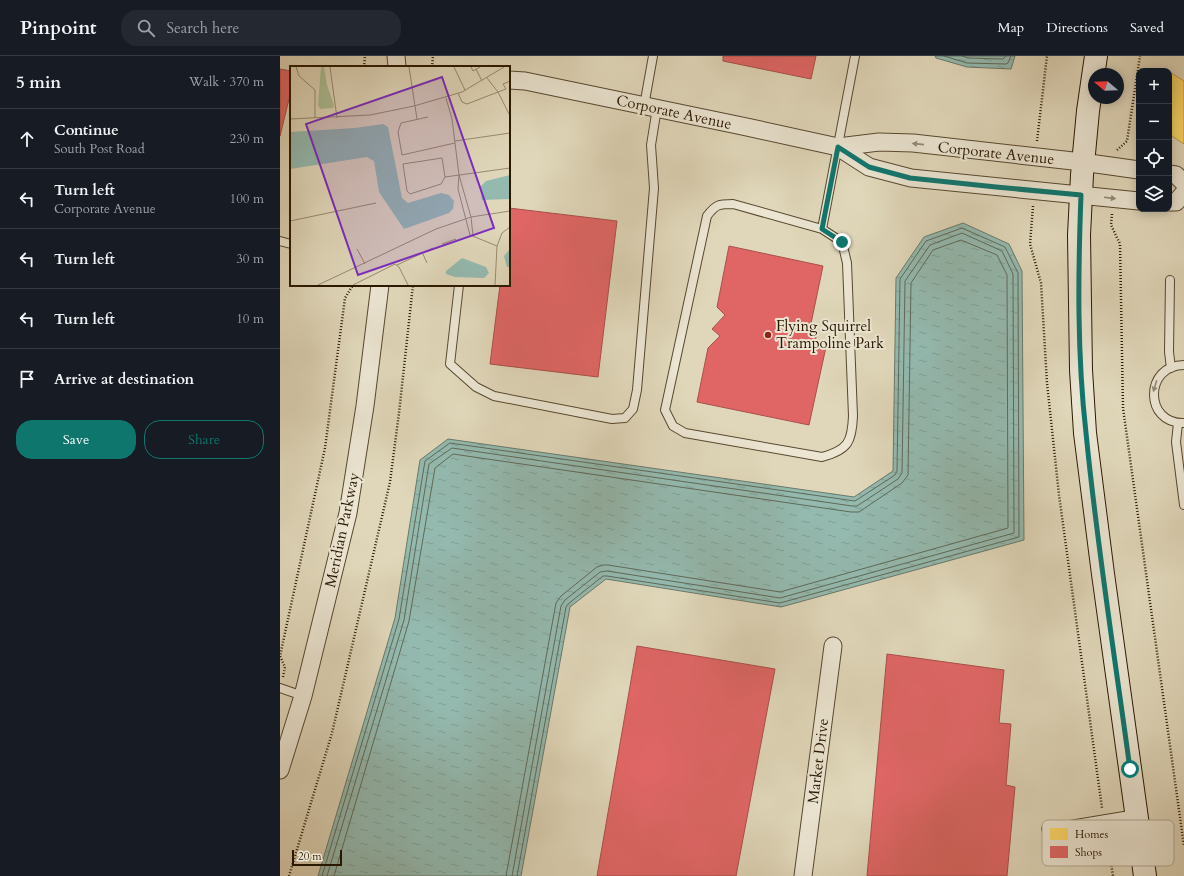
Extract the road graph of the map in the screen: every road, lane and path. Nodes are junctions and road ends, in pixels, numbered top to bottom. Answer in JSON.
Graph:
{"nodes":[{"id":1,"x":365,"y":56,"type":"edge"},
{"id":2,"x":396,"y":56,"type":"edge"},
{"id":3,"x":433,"y":56,"type":"edge"},
{"id":4,"x":653,"y":56,"type":"edge"},
{"id":5,"x":855,"y":56,"type":"edge"},
{"id":6,"x":1047,"y":56,"type":"edge"},
{"id":7,"x":1096,"y":56,"type":"edge"},
{"id":8,"x":1140,"y":56,"type":"edge"},
{"id":9,"x":364,"y":66,"type":"edge"},
{"id":10,"x":397,"y":66,"type":"edge"},
{"id":11,"x":432,"y":66,"type":"edge"},
{"id":12,"x":510,"y":80,"type":"edge"},
{"id":13,"x":650,"y":107,"type":"junction"},
{"id":14,"x":838,"y":147,"type":"junction"},
{"id":15,"x":1036,"y":157,"type":"junction"},
{"id":16,"x":1082,"y":162,"type":"junction"},
{"id":17,"x":1114,"y":167,"type":"junction"},
{"id":18,"x":1136,"y":170,"type":"edge"},
{"id":19,"x":1172,"y":174,"type":"edge"},
{"id":20,"x":1184,"y":183,"type":"edge"},
{"id":21,"x":1034,"y":190,"type":"junction"},
{"id":22,"x":1184,"y":193,"type":"edge"},
{"id":23,"x":1081,"y":195,"type":"junction"},
{"id":24,"x":1113,"y":199,"type":"junction"},
{"id":25,"x":1136,"y":201,"type":"edge"},
{"id":26,"x":1172,"y":202,"type":"edge"},
{"id":27,"x":822,"y":229,"type":"junction"},
{"id":28,"x":280,"y":241,"type":"edge"},
{"id":29,"x":290,"y":244,"type":"edge"},
{"id":30,"x":1170,"y":280,"type":"dead end"},
{"id":31,"x":353,"y":286,"type":"edge"},
{"id":32,"x":380,"y":286,"type":"edge"},
{"id":33,"x":413,"y":286,"type":"edge"},
{"id":34,"x":459,"y":286,"type":"edge"},
{"id":35,"x":1184,"y":365,"type":"edge"},
{"id":36,"x":1171,"y":368,"type":"junction"},
{"id":37,"x":1181,"y":423,"type":"edge"},
{"id":38,"x":1183,"y":488,"type":"edge"},
{"id":39,"x":1184,"y":505,"type":"edge"},
{"id":40,"x":833,"y":646,"type":"dead end"},
{"id":41,"x":281,"y":684,"type":"edge"},
{"id":42,"x":303,"y":696,"type":"junction"},
{"id":43,"x":280,"y":770,"type":"edge"},
{"id":44,"x":1136,"y":814,"type":"junction"},
{"id":45,"x":1104,"y":819,"type":"junction"},
{"id":46,"x":1098,"y":820,"type":"edge"},
{"id":47,"x":1137,"y":820,"type":"edge"},
{"id":48,"x":1184,"y":846,"type":"edge"},
{"id":49,"x":1111,"y":866,"type":"edge"},
{"id":50,"x":1144,"y":866,"type":"edge"},
{"id":51,"x":289,"y":876,"type":"edge"},
{"id":52,"x":803,"y":876,"type":"edge"},
{"id":53,"x":1113,"y":876,"type":"edge"},
{"id":54,"x":1145,"y":876,"type":"edge"}],
"edges":[{"from":1,"to":9,"type":"path"},
{"from":2,"to":10,"type":"street"},
{"from":3,"to":11,"type":"path"},
{"from":4,"to":13,"type":"lane"},
{"from":5,"to":14,"type":"lane"},
{"from":6,"to":15,"type":"path"},
{"from":7,"to":16,"type":"street"},
{"from":8,"to":17,"type":"path"},
{"from":12,"to":13,"type":"street","name":"Corporate Avenue"},
{"from":13,"to":14,"type":"street","name":"Corporate Avenue"},
{"from":13,"to":34,"type":"lane"},
{"from":15,"to":14,"type":"street","name":"Corporate Avenue","one_way":true},
{"from":14,"to":21,"type":"street","name":"Corporate Avenue"},
{"from":14,"to":27,"type":"lane"},
{"from":15,"to":16,"type":"street","name":"Corporate Avenue"},
{"from":16,"to":17,"type":"street","name":"Corporate Avenue"},
{"from":16,"to":23,"type":"street"},
{"from":17,"to":18,"type":"street","name":"Corporate Avenue"},
{"from":19,"to":20,"type":"street"},
{"from":21,"to":23,"type":"street","name":"Corporate Avenue"},
{"from":21,"to":45,"type":"path"},
{"from":22,"to":26,"type":"street"},
{"from":23,"to":24,"type":"street","name":"Corporate Avenue","one_way":true},
{"from":23,"to":44,"type":"street"},
{"from":24,"to":25,"type":"street","name":"Corporate Avenue"},
{"from":24,"to":48,"type":"path"},
{"from":27,"to":27,"type":"lane"},
{"from":28,"to":29,"type":"lane"},
{"from":30,"to":36,"type":"lane"},
{"from":31,"to":41,"type":"path"},
{"from":32,"to":42,"type":"street","name":"Meridian Parkway"},
{"from":33,"to":51,"type":"path"},
{"from":35,"to":36,"type":"lane"},
{"from":36,"to":37,"type":"lane","one_way":true},
{"from":37,"to":38,"type":"lane"},
{"from":38,"to":39,"type":"lane"},
{"from":40,"to":52,"type":"street","name":"Market Drive"},
{"from":41,"to":42,"type":"lane"},
{"from":42,"to":43,"type":"street","name":"Meridian Parkway"},
{"from":44,"to":45,"type":"lane"},
{"from":44,"to":47,"type":"street"},
{"from":45,"to":46,"type":"lane"},
{"from":49,"to":53,"type":"path"},
{"from":50,"to":54,"type":"street"}]}
